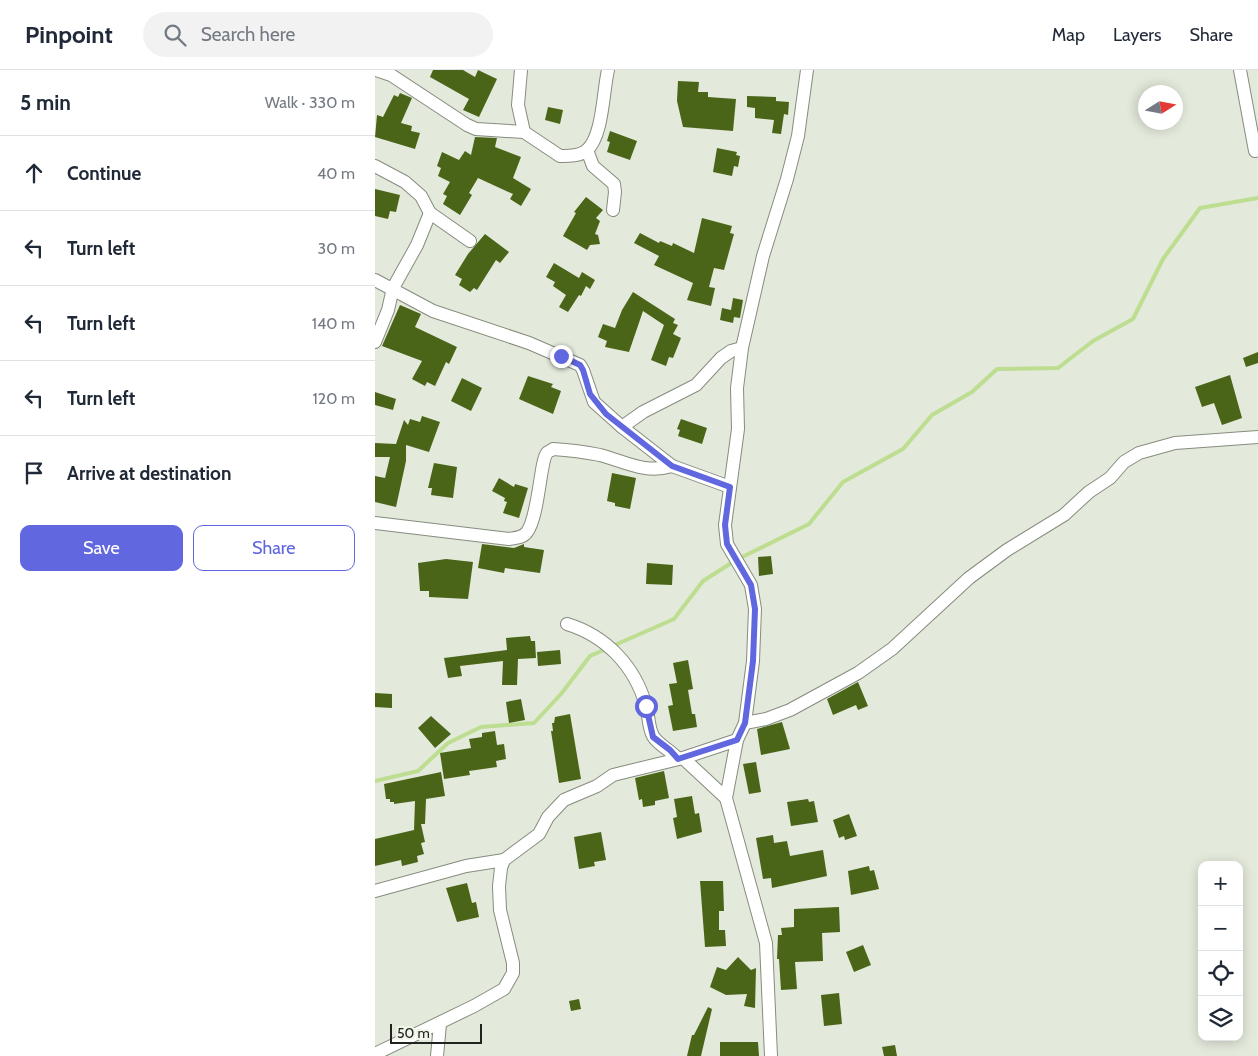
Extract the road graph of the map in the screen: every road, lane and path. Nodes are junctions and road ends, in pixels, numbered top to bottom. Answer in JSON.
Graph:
{"nodes":[{"id":1,"x":376,"y":70,"type":"edge"},
{"id":2,"x":521,"y":70,"type":"edge"},
{"id":3,"x":608,"y":70,"type":"edge"},
{"id":4,"x":807,"y":70,"type":"edge"},
{"id":5,"x":1240,"y":70,"type":"edge"},
{"id":6,"x":524,"y":132,"type":"junction"},
{"id":7,"x":587,"y":150,"type":"junction"},
{"id":8,"x":1255,"y":150,"type":"dead end"},
{"id":9,"x":375,"y":166,"type":"edge"},
{"id":10,"x":613,"y":210,"type":"dead end"},
{"id":11,"x":430,"y":213,"type":"junction"},
{"id":12,"x":470,"y":241,"type":"dead end"},
{"id":13,"x":375,"y":280,"type":"edge"},
{"id":14,"x":393,"y":288,"type":"junction"},
{"id":15,"x":375,"y":342,"type":"edge"},
{"id":16,"x":742,"y":348,"type":"junction"},
{"id":17,"x":622,"y":427,"type":"junction"},
{"id":18,"x":1258,"y":437,"type":"edge"},
{"id":19,"x":672,"y":466,"type":"junction"},
{"id":20,"x":730,"y":487,"type":"junction"},
{"id":21,"x":375,"y":523,"type":"edge"},
{"id":22,"x":567,"y":624,"type":"dead end"},
{"id":23,"x":745,"y":723,"type":"junction"},
{"id":24,"x":737,"y":740,"type":"junction"},
{"id":25,"x":680,"y":758,"type":"junction"},
{"id":26,"x":726,"y":798,"type":"junction"},
{"id":27,"x":504,"y":860,"type":"junction"},
{"id":28,"x":375,"y":891,"type":"edge"},
{"id":29,"x":440,"y":1024,"type":"junction"},
{"id":30,"x":375,"y":1054,"type":"edge"},
{"id":31,"x":437,"y":1056,"type":"edge"},
{"id":32,"x":771,"y":1056,"type":"edge"}],
"edges":[{"from":1,"to":6,"type":"street"},
{"from":2,"to":6,"type":"street"},
{"from":3,"to":7,"type":"street"},
{"from":4,"to":16,"type":"street"},
{"from":5,"to":8,"type":"street"},
{"from":6,"to":7,"type":"street"},
{"from":7,"to":10,"type":"street"},
{"from":9,"to":11,"type":"street"},
{"from":11,"to":12,"type":"street"},
{"from":11,"to":14,"type":"street"},
{"from":13,"to":14,"type":"street"},
{"from":14,"to":15,"type":"street"},
{"from":14,"to":17,"type":"street"},
{"from":16,"to":17,"type":"street"},
{"from":16,"to":20,"type":"street"},
{"from":17,"to":19,"type":"street"},
{"from":18,"to":23,"type":"street"},
{"from":19,"to":20,"type":"street"},
{"from":19,"to":21,"type":"street"},
{"from":20,"to":23,"type":"street"},
{"from":22,"to":25,"type":"street"},
{"from":23,"to":24,"type":"street"},
{"from":24,"to":25,"type":"street"},
{"from":24,"to":26,"type":"street"},
{"from":25,"to":26,"type":"street"},
{"from":25,"to":27,"type":"street"},
{"from":26,"to":32,"type":"street"},
{"from":27,"to":28,"type":"street"},
{"from":27,"to":29,"type":"street"},
{"from":29,"to":30,"type":"street"},
{"from":29,"to":31,"type":"street"}]}
